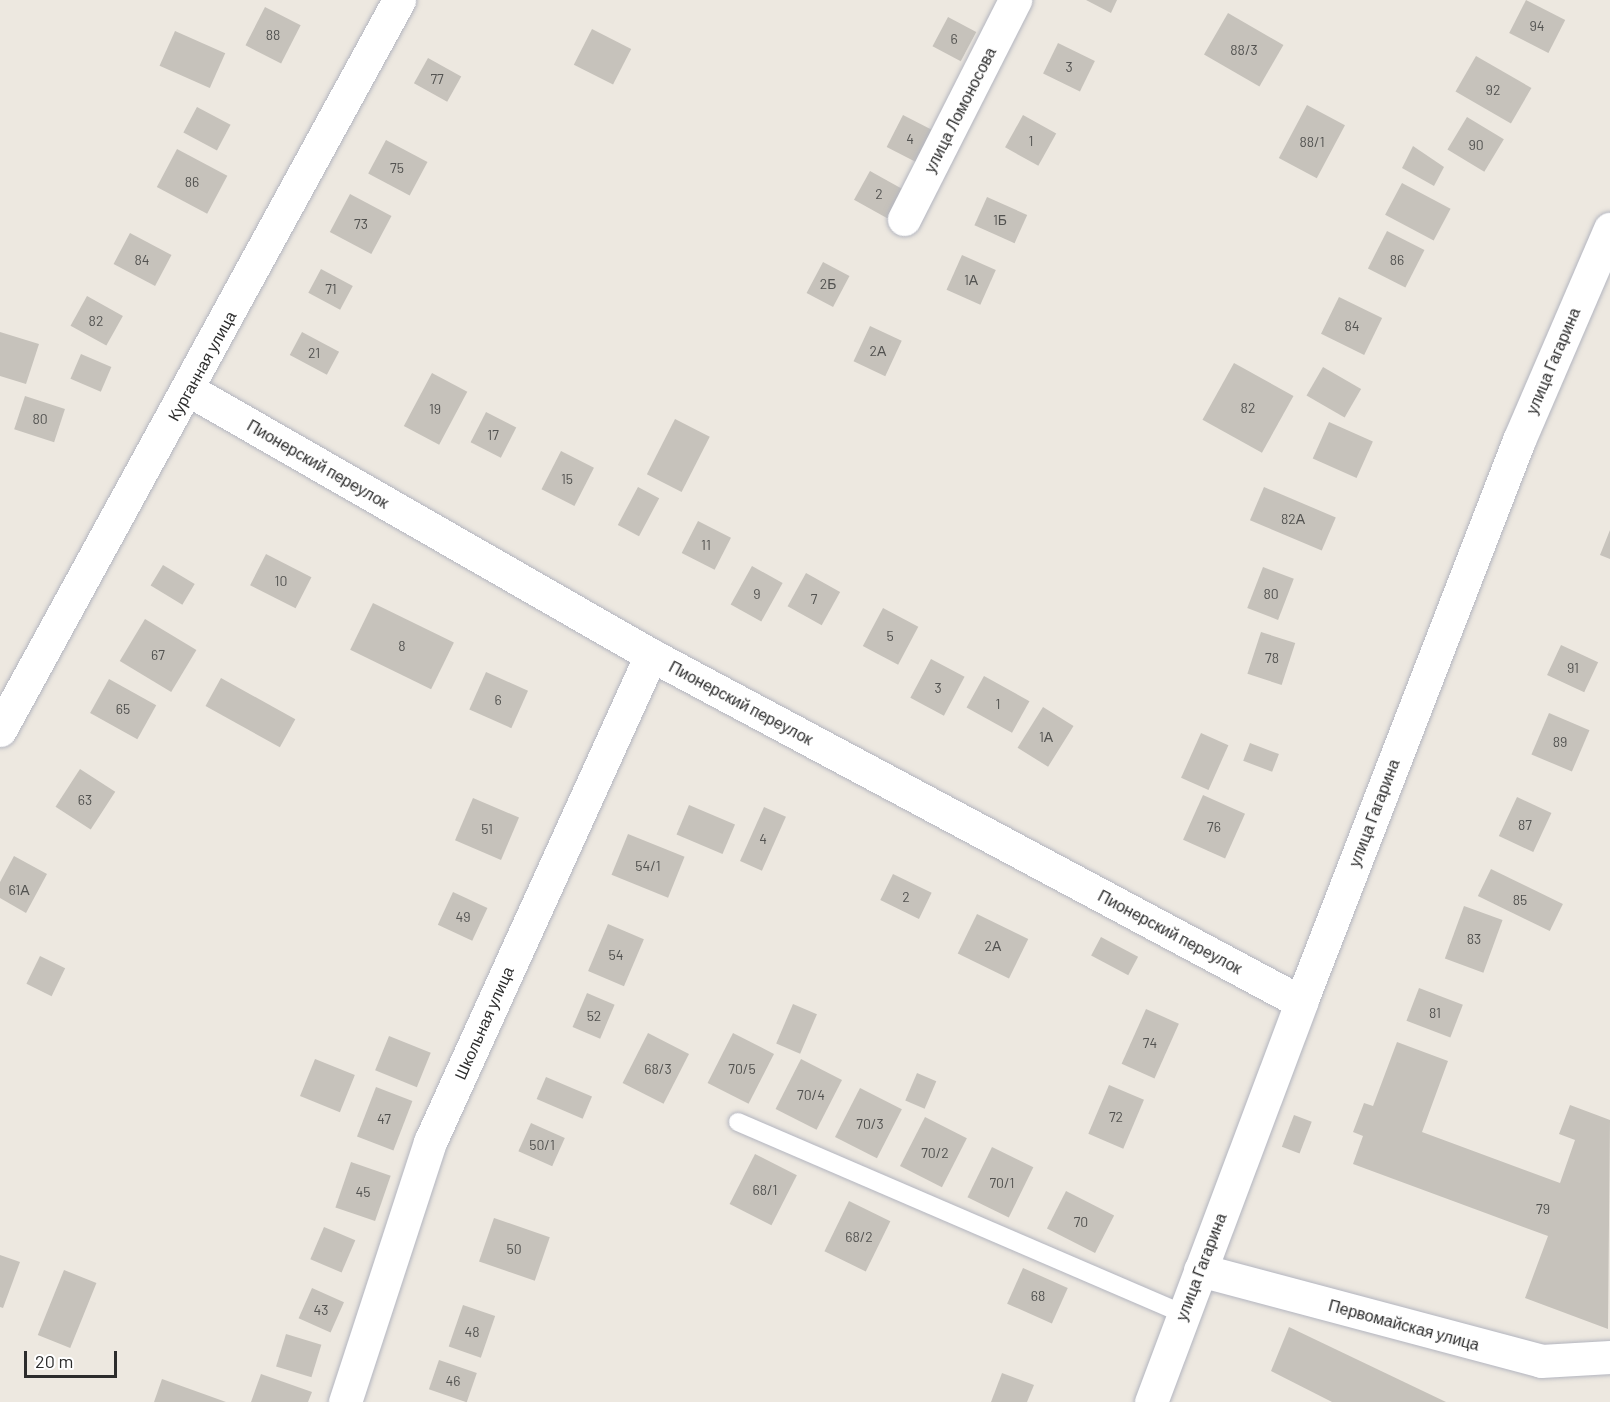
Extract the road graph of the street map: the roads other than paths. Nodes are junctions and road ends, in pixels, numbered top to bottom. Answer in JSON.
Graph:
{"nodes":[{"id":1,"x":399,"y":0,"type":"edge"},
{"id":2,"x":1015,"y":0,"type":"edge"},
{"id":3,"x":904,"y":219,"type":"dead end"},
{"id":4,"x":1610,"y":229,"type":"edge"},
{"id":5,"x":189,"y":390,"type":"junction"},
{"id":6,"x":651,"y":655,"type":"junction"},
{"id":7,"x":0,"y":730,"type":"edge"},
{"id":8,"x":1301,"y":1002,"type":"junction"},
{"id":9,"x":738,"y":1122,"type":"dead end"},
{"id":10,"x":1200,"y":1270,"type":"junction"},
{"id":11,"x":1183,"y":1314,"type":"junction"},
{"id":12,"x":1610,"y":1357,"type":"edge"},
{"id":13,"x":345,"y":1402,"type":"edge"},
{"id":14,"x":1151,"y":1402,"type":"edge"}],
"edges":[{"from":1,"to":5,"type":"street","name":"Курганная улица"},
{"from":2,"to":3,"type":"street","name":"улица Ломоносова"},
{"from":4,"to":8,"type":"street","name":"улица Гагарина"},
{"from":5,"to":6,"type":"street","name":"Пионерский переулок"},
{"from":5,"to":7,"type":"street","name":"Курганная улица"},
{"from":6,"to":8,"type":"street","name":"Пионерский переулок"},
{"from":6,"to":13,"type":"street","name":"Школьная улица"},
{"from":8,"to":10,"type":"street","name":"улица Гагарина"},
{"from":9,"to":11,"type":"lane"},
{"from":10,"to":11,"type":"street","name":"улица Гагарина"},
{"from":10,"to":12,"type":"street","name":"Первомайская улица"},
{"from":11,"to":14,"type":"street","name":"улица Гагарина"}]}
